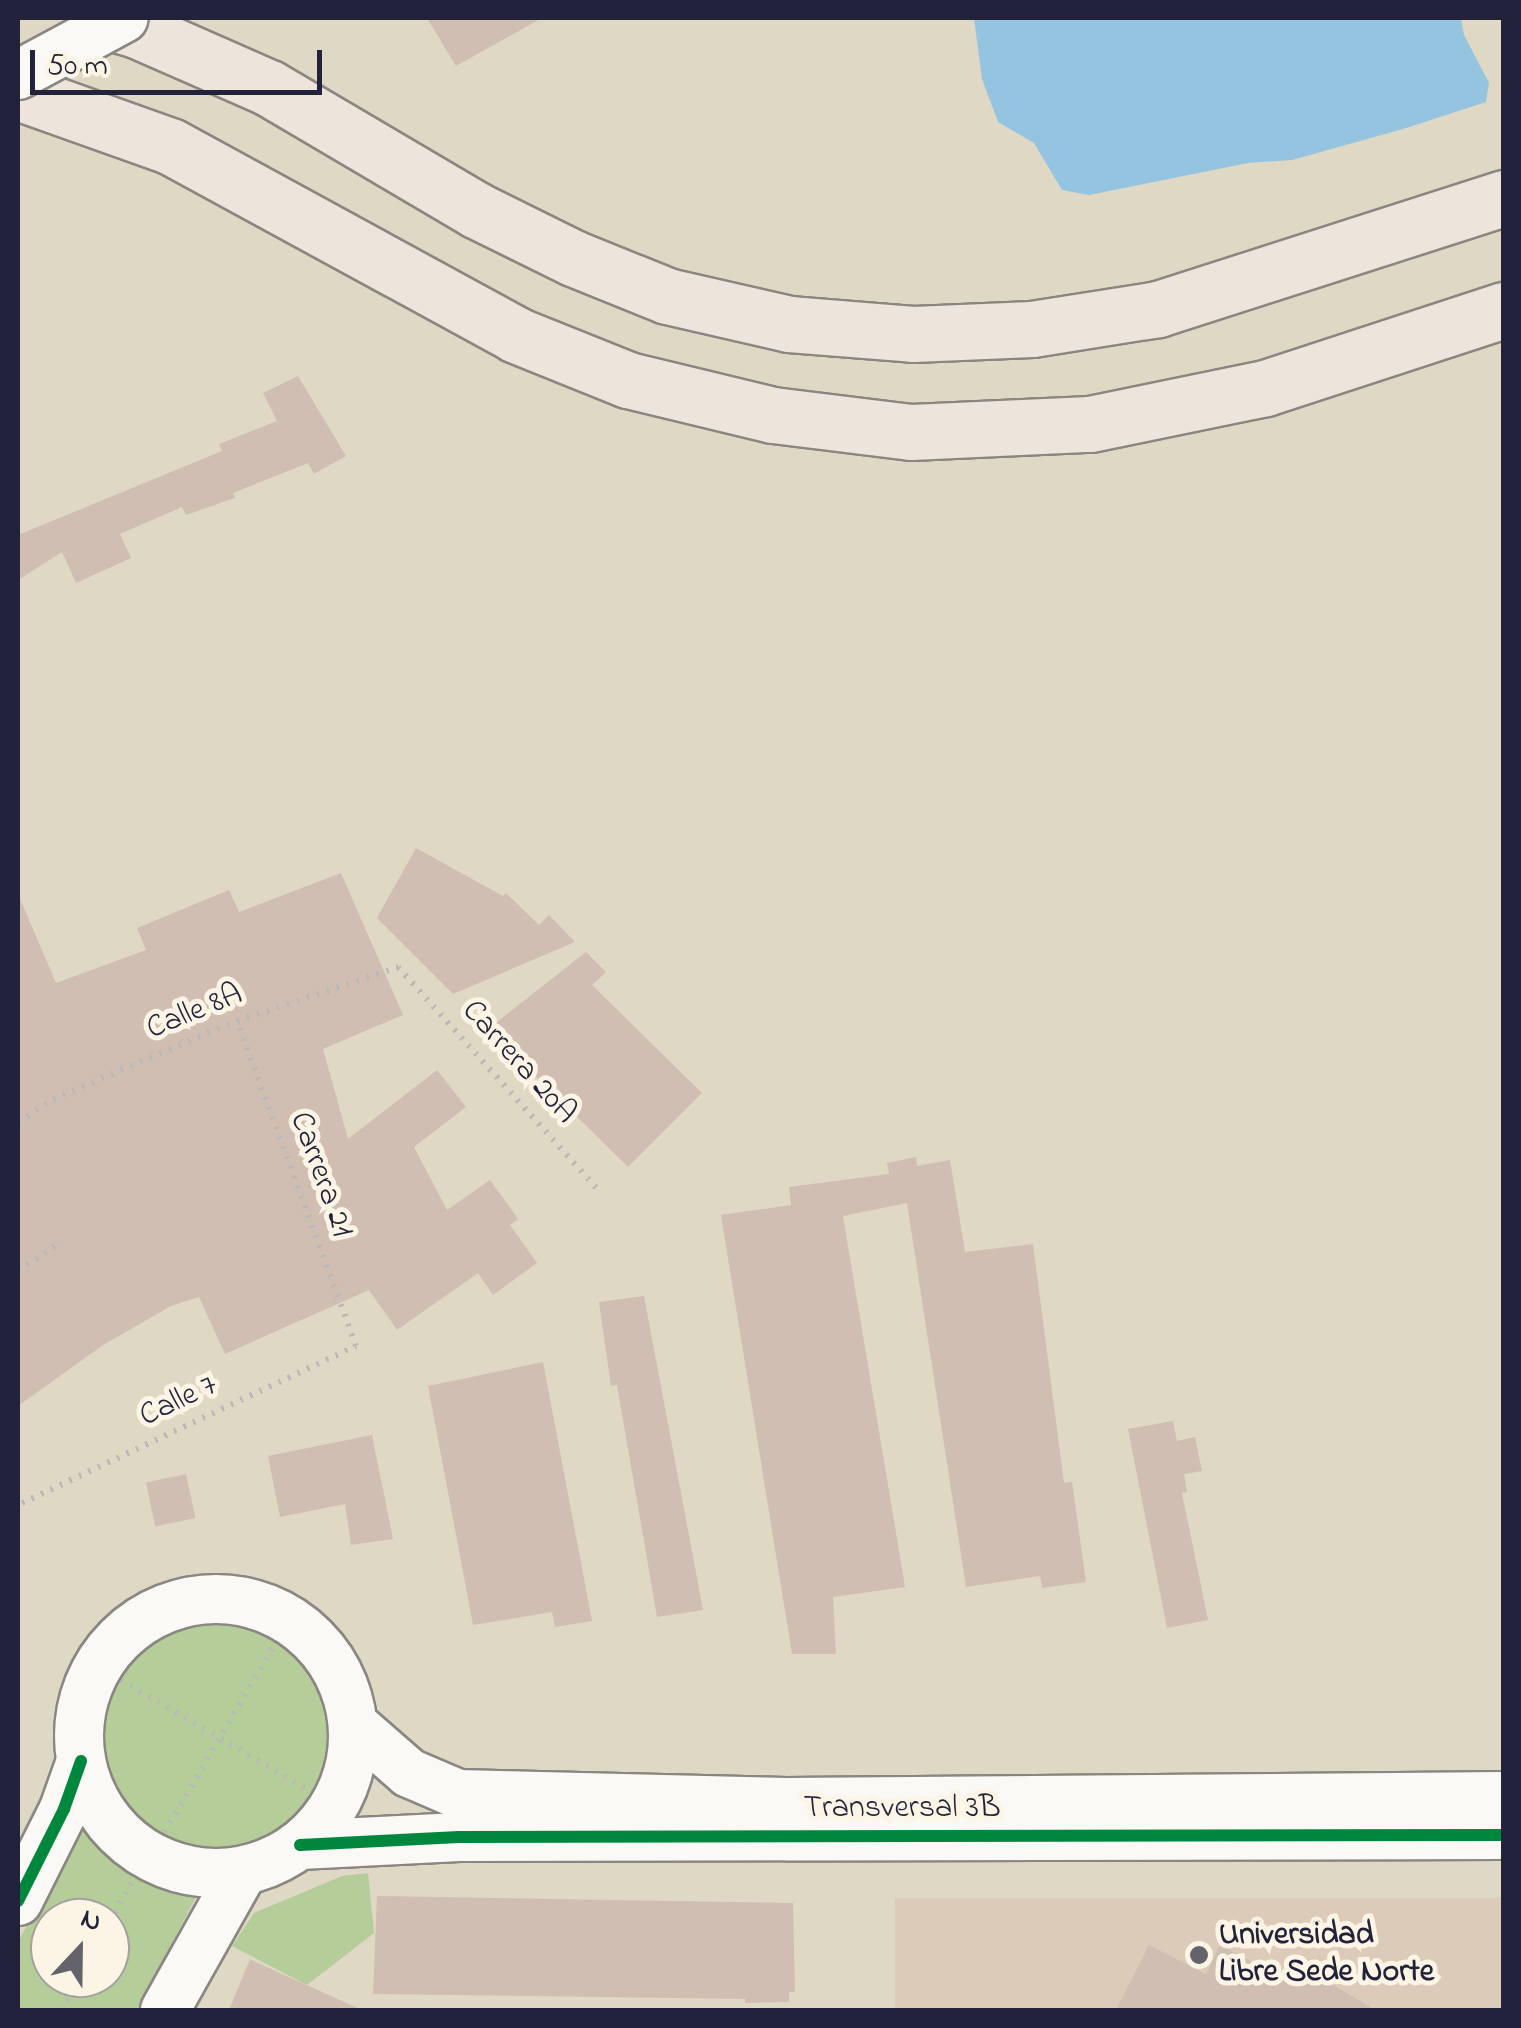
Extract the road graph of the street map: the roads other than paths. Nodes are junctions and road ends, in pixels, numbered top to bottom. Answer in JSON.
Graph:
{"nodes":[{"id":1,"x":94,"y":18,"type":"edge"},
{"id":2,"x":124,"y":18,"type":"edge"},
{"id":3,"x":18,"y":75,"type":"edge"},
{"id":4,"x":18,"y":92,"type":"edge"},
{"id":5,"x":1504,"y":198,"type":"edge"},
{"id":6,"x":1504,"y":310,"type":"edge"},
{"id":7,"x":354,"y":1725,"type":"junction"},
{"id":8,"x":81,"y":1761,"type":"junction"},
{"id":9,"x":1504,"y":1796,"type":"edge"},
{"id":10,"x":1504,"y":1835,"type":"edge"},
{"id":11,"x":300,"y":1846,"type":"junction"},
{"id":12,"x":243,"y":1871,"type":"junction"},
{"id":13,"x":18,"y":1901,"type":"edge"},
{"id":14,"x":164,"y":2010,"type":"edge"}],
"edges":[{"from":1,"to":5,"type":"highway"},
{"from":2,"to":3,"type":"street","bridge":true},
{"from":4,"to":6,"type":"highway"},
{"from":7,"to":8,"type":"street"},
{"from":7,"to":9,"type":"street","name":"Transversal 3B"},
{"from":7,"to":11,"type":"street"},
{"from":8,"to":12,"type":"street"},
{"from":8,"to":13,"type":"street"},
{"from":10,"to":11,"type":"street","name":"Transversal 3B"},
{"from":11,"to":12,"type":"street"},
{"from":12,"to":14,"type":"street"}]}
